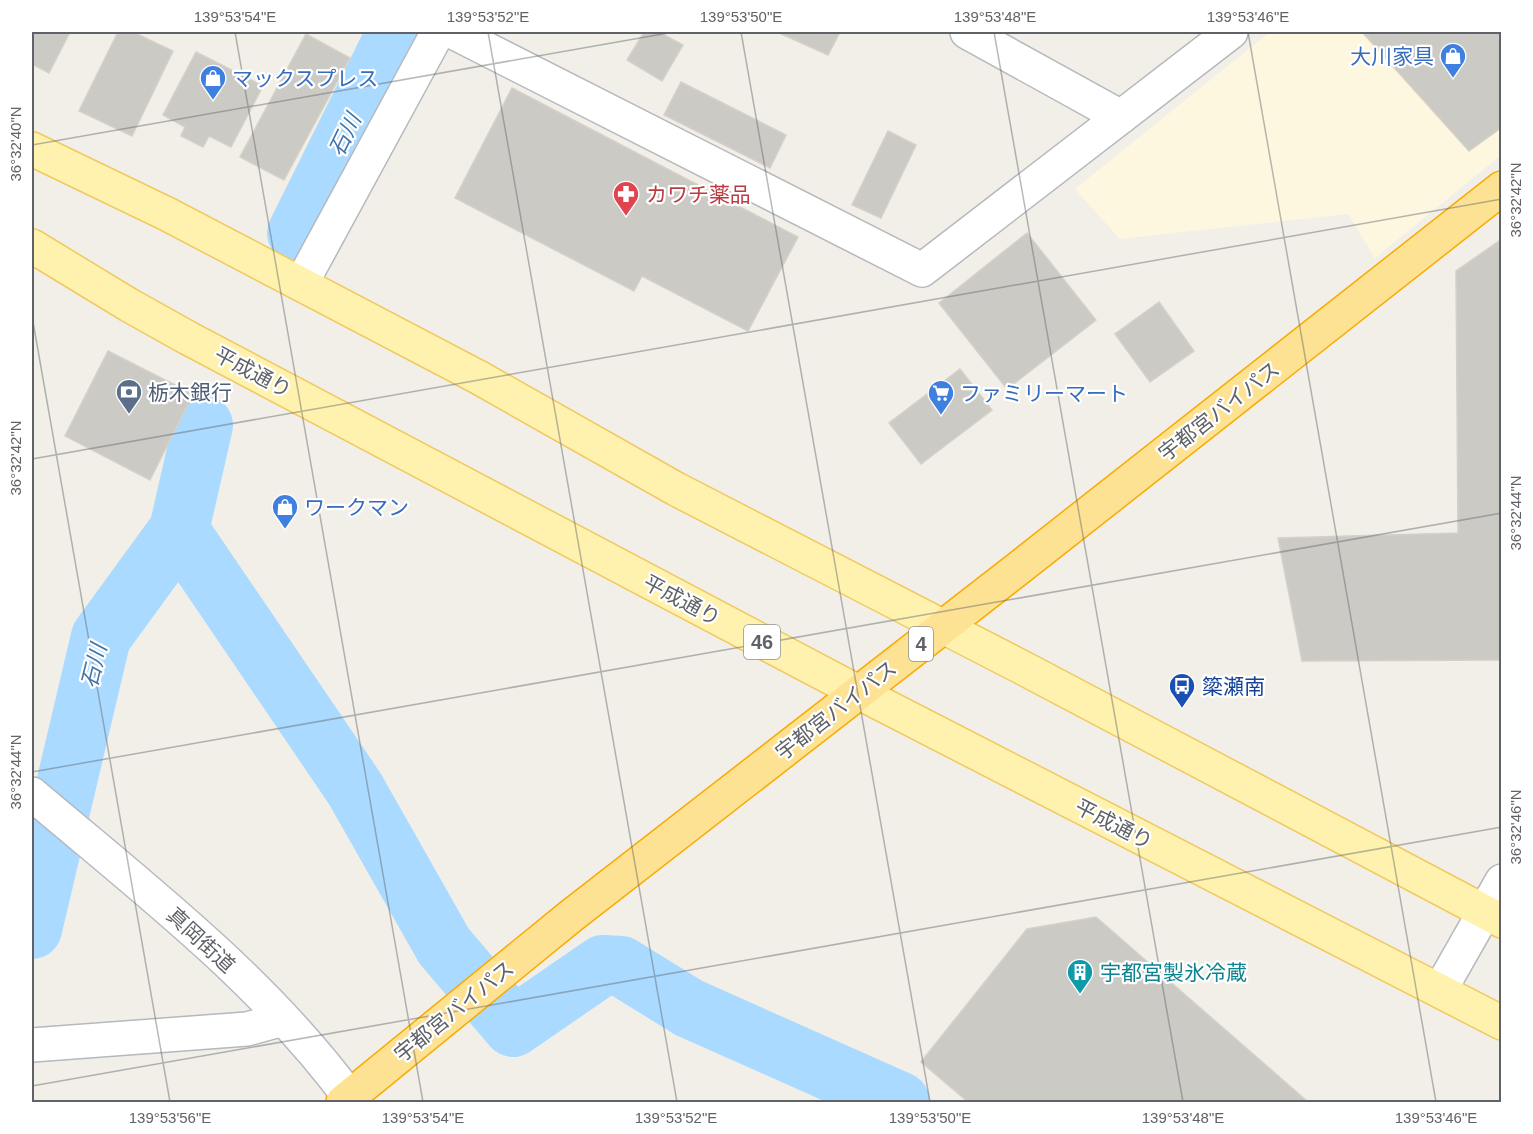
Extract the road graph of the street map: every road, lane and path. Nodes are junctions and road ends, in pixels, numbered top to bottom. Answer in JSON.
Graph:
{"nodes":[{"id":1,"x":438,"y":32,"type":"edge"},
{"id":2,"x":453,"y":32,"type":"edge"},
{"id":3,"x":967,"y":32,"type":"edge"},
{"id":4,"x":1231,"y":32,"type":"edge"},
{"id":5,"x":1121,"y":117,"type":"junction"},
{"id":6,"x":32,"y":148,"type":"edge"},
{"id":7,"x":1502,"y":188,"type":"edge"},
{"id":8,"x":32,"y":246,"type":"edge"},
{"id":9,"x":301,"y":284,"type":"junction"},
{"id":10,"x":943,"y":627,"type":"junction"},
{"id":11,"x":858,"y":692,"type":"junction"},
{"id":12,"x":32,"y":794,"type":"edge"},
{"id":13,"x":1502,"y":881,"type":"edge"},
{"id":14,"x":1493,"y":916,"type":"edge"},
{"id":15,"x":1440,"y":990,"type":"junction"},
{"id":16,"x":283,"y":1019,"type":"junction"},
{"id":17,"x":1502,"y":1023,"type":"edge"},
{"id":18,"x":32,"y":1045,"type":"edge"},
{"id":19,"x":348,"y":1101,"type":"edge"}],
"edges":[{"from":1,"to":9,"type":"street"},
{"from":2,"to":5,"type":"street"},
{"from":3,"to":5,"type":"street"},
{"from":4,"to":5,"type":"street"},
{"from":6,"to":9,"type":"main road"},
{"from":7,"to":10,"type":"highway","name":"宇都宮バイパス","number":"4"},
{"from":8,"to":11,"type":"main road","name":"平成通り","number":"46"},
{"from":9,"to":10,"type":"main road"},
{"from":10,"to":11,"type":"highway","name":"宇都宮バイパス","number":"4"},
{"from":10,"to":14,"type":"main road"},
{"from":11,"to":15,"type":"main road","name":"平成通り","number":"46"},
{"from":11,"to":19,"type":"highway","name":"宇都宮バイパス","number":"4"},
{"from":12,"to":16,"type":"street","name":"真岡街道"},
{"from":13,"to":14,"type":"street"},
{"from":14,"to":15,"type":"street"},
{"from":15,"to":17,"type":"main road","name":"平成通り","number":"46"},
{"from":16,"to":18,"type":"street"},
{"from":16,"to":19,"type":"street","name":"真岡街道"}]}
